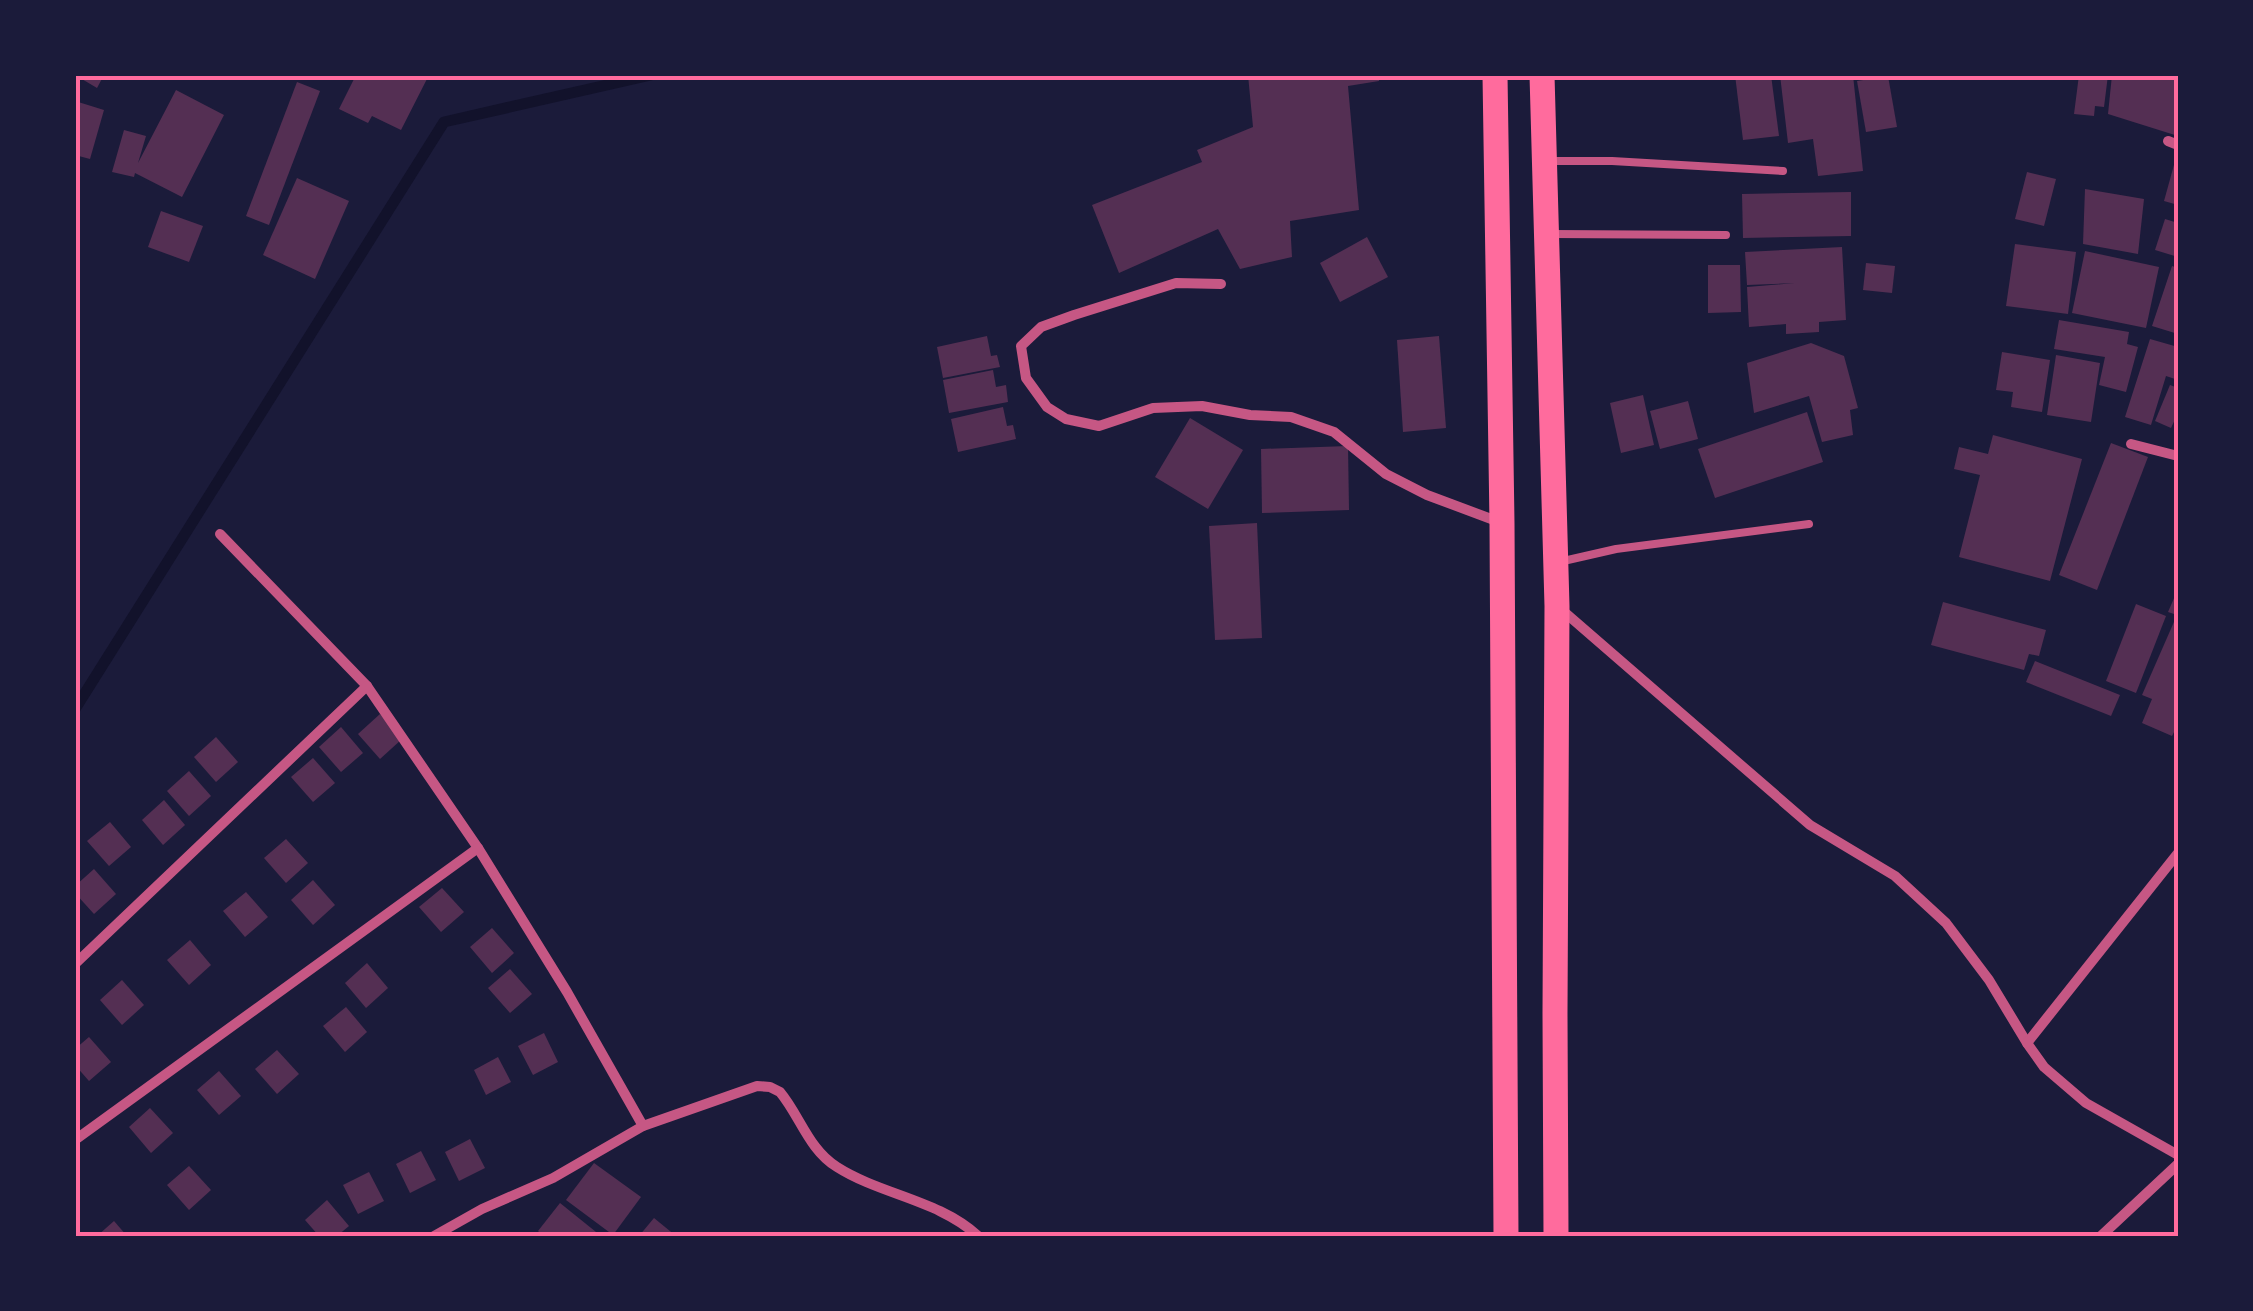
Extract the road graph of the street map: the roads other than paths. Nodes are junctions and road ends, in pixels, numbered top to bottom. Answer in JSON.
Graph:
{"nodes":[{"id":1,"x":1495,"y":75,"type":"edge"},
{"id":2,"x":1542,"y":75,"type":"edge"},
{"id":3,"x":1544,"y":161,"type":"junction"},
{"id":4,"x":1783,"y":171,"type":"dead end"},
{"id":5,"x":1547,"y":234,"type":"junction"},
{"id":6,"x":1726,"y":235,"type":"dead end"},
{"id":7,"x":1221,"y":284,"type":"dead end"},
{"id":8,"x":2131,"y":444,"type":"dead end"},
{"id":9,"x":2178,"y":456,"type":"edge"},
{"id":10,"x":1502,"y":523,"type":"junction"},
{"id":11,"x":1809,"y":524,"type":"dead end"},
{"id":12,"x":220,"y":534,"type":"dead end"},
{"id":13,"x":1555,"y":562,"type":"junction"},
{"id":14,"x":1558,"y":606,"type":"junction"},
{"id":15,"x":367,"y":686,"type":"junction"},
{"id":16,"x":478,"y":848,"type":"junction"},
{"id":17,"x":2178,"y":853,"type":"edge"},
{"id":18,"x":75,"y":964,"type":"edge"},
{"id":19,"x":2027,"y":1043,"type":"junction"},
{"id":20,"x":643,"y":1126,"type":"junction"},
{"id":21,"x":75,"y":1140,"type":"edge"},
{"id":22,"x":2178,"y":1155,"type":"edge"},
{"id":23,"x":2178,"y":1164,"type":"edge"},
{"id":24,"x":434,"y":1236,"type":"edge"},
{"id":25,"x":978,"y":1236,"type":"edge"},
{"id":26,"x":1506,"y":1236,"type":"edge"},
{"id":27,"x":1556,"y":1236,"type":"edge"},
{"id":28,"x":2101,"y":1236,"type":"edge"}],
"edges":[{"from":1,"to":10,"type":"highway"},
{"from":2,"to":3,"type":"highway"},
{"from":3,"to":4,"type":"lane"},
{"from":3,"to":5,"type":"highway"},
{"from":5,"to":6,"type":"lane"},
{"from":5,"to":13,"type":"highway"},
{"from":7,"to":10,"type":"street"},
{"from":8,"to":9,"type":"street"},
{"from":10,"to":26,"type":"highway"},
{"from":11,"to":13,"type":"lane"},
{"from":12,"to":15,"type":"street"},
{"from":13,"to":14,"type":"highway"},
{"from":14,"to":19,"type":"street"},
{"from":14,"to":27,"type":"highway"},
{"from":15,"to":16,"type":"street"},
{"from":15,"to":18,"type":"street"},
{"from":16,"to":20,"type":"street"},
{"from":16,"to":21,"type":"street"},
{"from":17,"to":19,"type":"street"},
{"from":19,"to":22,"type":"street"},
{"from":20,"to":24,"type":"street"},
{"from":20,"to":25,"type":"street"},
{"from":23,"to":28,"type":"street"}]}
